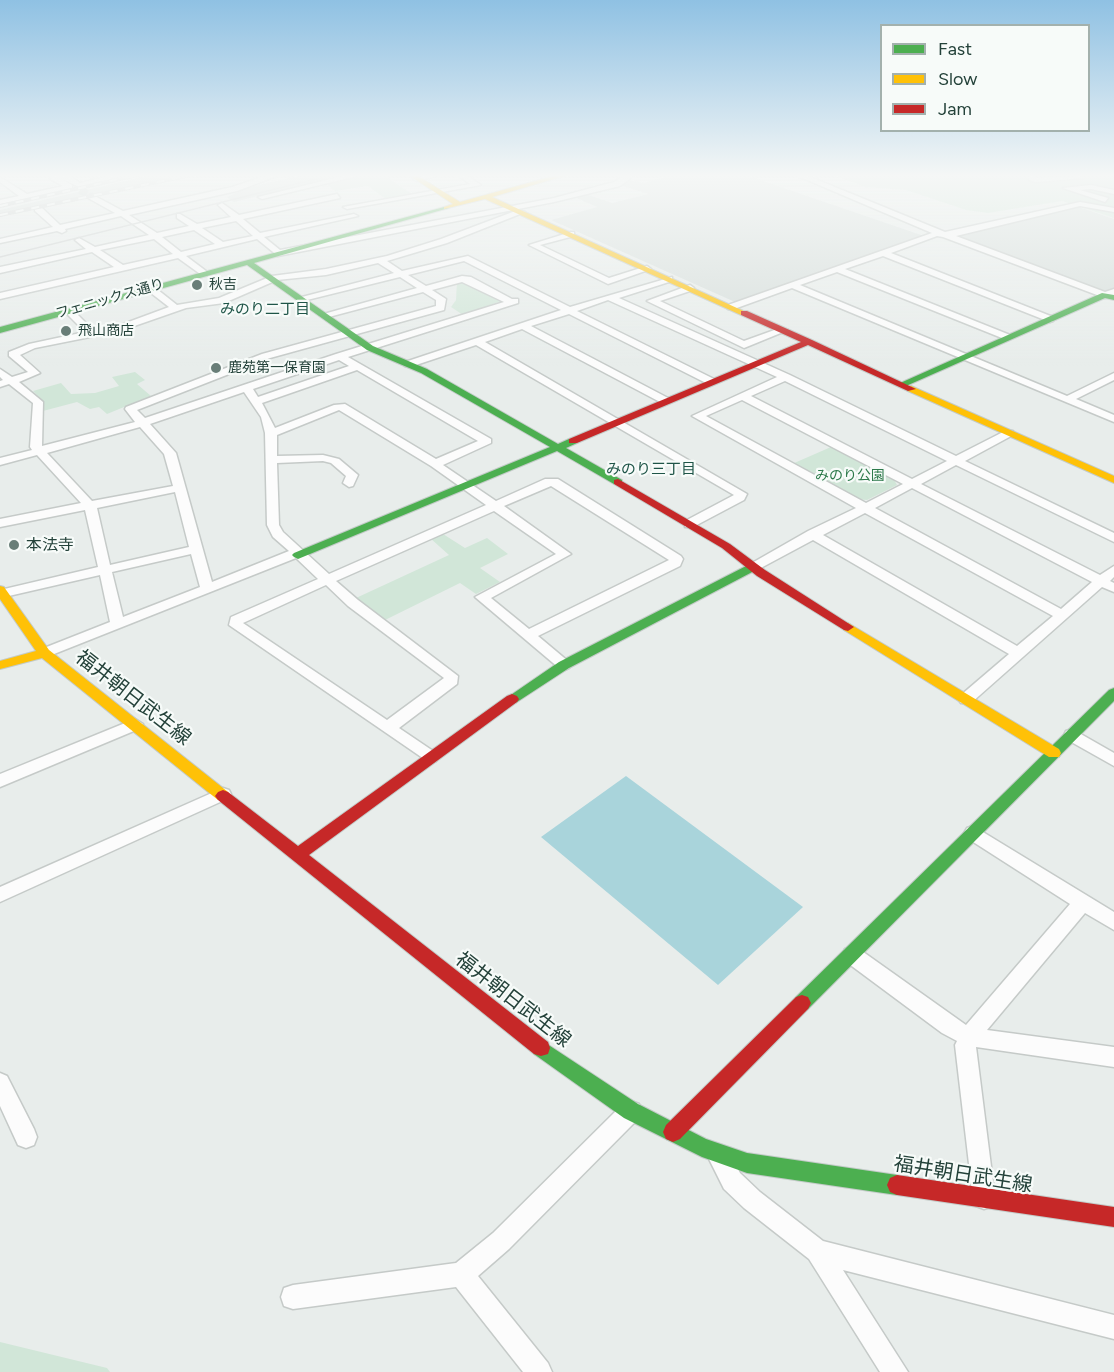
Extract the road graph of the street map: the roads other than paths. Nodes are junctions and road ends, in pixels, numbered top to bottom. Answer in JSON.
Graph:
{"nodes":[{"id":1,"x":149,"y":238,"type":"edge"},
{"id":2,"x":160,"y":238,"type":"edge"},
{"id":3,"x":211,"y":238,"type":"edge"},
{"id":4,"x":249,"y":238,"type":"edge"},
{"id":5,"x":260,"y":238,"type":"edge"},
{"id":6,"x":331,"y":238,"type":"edge"},
{"id":7,"x":358,"y":238,"type":"edge"},
{"id":8,"x":451,"y":238,"type":"edge"},
{"id":9,"x":557,"y":238,"type":"edge"},
{"id":10,"x":580,"y":238,"type":"edge"},
{"id":11,"x":930,"y":238,"type":"edge"},
{"id":12,"x":954,"y":238,"type":"edge"},
{"id":13,"x":79,"y":240,"type":"dead end"},
{"id":14,"x":221,"y":245,"type":"junction"},
{"id":15,"x":93,"y":250,"type":"junction"},
{"id":16,"x":278,"y":252,"type":"junction"},
{"id":17,"x":883,"y":253,"type":"junction"},
{"id":18,"x":179,"y":255,"type":"junction"},
{"id":19,"x":379,"y":260,"type":"junction"},
{"id":20,"x":247,"y":261,"type":"junction"},
{"id":21,"x":121,"y":268,"type":"junction"},
{"id":22,"x":647,"y":269,"type":"junction"},
{"id":23,"x":837,"y":269,"type":"junction"},
{"id":24,"x":0,"y":270,"type":"edge"},
{"id":25,"x":203,"y":273,"type":"junction"},
{"id":26,"x":400,"y":273,"type":"junction"},
{"id":27,"x":275,"y":278,"type":"junction"},
{"id":28,"x":669,"y":279,"type":"junction"},
{"id":29,"x":792,"y":285,"type":"junction"},
{"id":30,"x":150,"y":288,"type":"junction"},
{"id":31,"x":690,"y":288,"type":"junction"},
{"id":32,"x":424,"y":289,"type":"junction"},
{"id":33,"x":536,"y":294,"type":"junction"},
{"id":34,"x":1111,"y":295,"type":"edge"},
{"id":35,"x":0,"y":296,"type":"edge"},
{"id":36,"x":303,"y":298,"type":"junction"},
{"id":37,"x":611,"y":298,"type":"junction"},
{"id":38,"x":511,"y":302,"type":"junction"},
{"id":39,"x":731,"y":307,"type":"junction"},
{"id":40,"x":176,"y":308,"type":"junction"},
{"id":41,"x":69,"y":311,"type":"junction"},
{"id":42,"x":567,"y":311,"type":"junction"},
{"id":43,"x":326,"y":315,"type":"junction"},
{"id":44,"x":1050,"y":319,"type":"junction"},
{"id":45,"x":523,"y":326,"type":"junction"},
{"id":46,"x":0,"y":330,"type":"edge"},
{"id":47,"x":783,"y":330,"type":"junction"},
{"id":48,"x":90,"y":332,"type":"junction"},
{"id":49,"x":349,"y":333,"type":"junction"},
{"id":50,"x":1007,"y":337,"type":"junction"},
{"id":51,"x":477,"y":341,"type":"junction"},
{"id":52,"x":809,"y":342,"type":"junction"},
{"id":53,"x":370,"y":347,"type":"junction"},
{"id":54,"x":340,"y":356,"type":"junction"},
{"id":55,"x":964,"y":356,"type":"junction"},
{"id":56,"x":409,"y":364,"type":"junction"},
{"id":57,"x":754,"y":364,"type":"junction"},
{"id":58,"x":358,"y":366,"type":"junction"},
{"id":59,"x":0,"y":372,"type":"edge"},
{"id":60,"x":1114,"y":376,"type":"edge"},
{"id":61,"x":786,"y":378,"type":"junction"},
{"id":62,"x":710,"y":381,"type":"junction"},
{"id":63,"x":6,"y":382,"type":"edge"},
{"id":64,"x":903,"y":384,"type":"junction"},
{"id":65,"x":247,"y":388,"type":"junction"},
{"id":66,"x":742,"y":396,"type":"junction"},
{"id":67,"x":1068,"y":399,"type":"junction"},
{"id":68,"x":664,"y":400,"type":"junction"},
{"id":69,"x":258,"y":401,"type":"junction"},
{"id":70,"x":1114,"y":419,"type":"edge"},
{"id":71,"x":616,"y":420,"type":"junction"},
{"id":72,"x":144,"y":423,"type":"junction"},
{"id":73,"x":270,"y":433,"type":"junction"},
{"id":74,"x":1009,"y":433,"type":"junction"},
{"id":75,"x":557,"y":445,"type":"junction"},
{"id":76,"x":38,"y":451,"type":"junction"},
{"id":77,"x":271,"y":460,"type":"junction"},
{"id":78,"x":956,"y":460,"type":"junction"},
{"id":79,"x":0,"y":462,"type":"edge"},
{"id":80,"x":435,"y":464,"type":"junction"},
{"id":81,"x":1114,"y":480,"type":"edge"},
{"id":82,"x":350,"y":483,"type":"dead end"},
{"id":83,"x":911,"y":483,"type":"junction"},
{"id":84,"x":465,"y":484,"type":"junction"},
{"id":85,"x":179,"y":488,"type":"junction"},
{"id":86,"x":494,"y":505,"type":"junction"},
{"id":87,"x":90,"y":506,"type":"junction"},
{"id":88,"x":864,"y":507,"type":"junction"},
{"id":89,"x":0,"y":523,"type":"edge"},
{"id":90,"x":689,"y":524,"type":"junction"},
{"id":91,"x":812,"y":534,"type":"junction"},
{"id":92,"x":1114,"y":538,"type":"edge"},
{"id":93,"x":195,"y":549,"type":"junction"},
{"id":94,"x":297,"y":554,"type":"junction"},
{"id":95,"x":752,"y":567,"type":"junction"},
{"id":96,"x":105,"y":570,"type":"junction"},
{"id":97,"x":1114,"y":570,"type":"edge"},
{"id":98,"x":327,"y":579,"type":"junction"},
{"id":99,"x":1101,"y":582,"type":"junction"},
{"id":100,"x":1114,"y":588,"type":"edge"},
{"id":101,"x":207,"y":589,"type":"junction"},
{"id":102,"x":1,"y":593,"type":"edge"},
{"id":103,"x":1062,"y":615,"type":"junction"},
{"id":104,"x":118,"y":624,"type":"junction"},
{"id":105,"x":528,"y":635,"type":"junction"},
{"id":106,"x":44,"y":653,"type":"junction"},
{"id":107,"x":1018,"y":653,"type":"junction"},
{"id":108,"x":0,"y":665,"type":"edge"},
{"id":109,"x":564,"y":665,"type":"junction"},
{"id":110,"x":1114,"y":693,"type":"edge"},
{"id":111,"x":966,"y":699,"type":"junction"},
{"id":112,"x":135,"y":724,"type":"junction"},
{"id":113,"x":388,"y":728,"type":"junction"},
{"id":114,"x":1072,"y":735,"type":"junction"},
{"id":115,"x":1054,"y":753,"type":"junction"},
{"id":116,"x":430,"y":757,"type":"junction"},
{"id":117,"x":1114,"y":760,"type":"edge"},
{"id":118,"x":0,"y":781,"type":"edge"},
{"id":119,"x":222,"y":794,"type":"junction"},
{"id":120,"x":973,"y":834,"type":"junction"},
{"id":121,"x":299,"y":854,"type":"junction"},
{"id":122,"x":0,"y":895,"type":"edge"},
{"id":123,"x":1083,"y":902,"type":"junction"},
{"id":124,"x":1114,"y":922,"type":"edge"},
{"id":125,"x":852,"y":954,"type":"junction"},
{"id":126,"x":969,"y":1037,"type":"junction"},
{"id":127,"x":1114,"y":1057,"type":"edge"},
{"id":128,"x":0,"y":1083,"type":"edge"},
{"id":129,"x":631,"y":1111,"type":"junction"},
{"id":130,"x":673,"y":1132,"type":"junction"},
{"id":131,"x":26,"y":1137,"type":"dead end"},
{"id":132,"x":716,"y":1152,"type":"junction"},
{"id":133,"x":984,"y":1198,"type":"junction"},
{"id":134,"x":1114,"y":1217,"type":"edge"},
{"id":135,"x":817,"y":1251,"type":"junction"},
{"id":136,"x":461,"y":1274,"type":"junction"},
{"id":137,"x":293,"y":1297,"type":"dead end"},
{"id":138,"x":1114,"y":1327,"type":"edge"},
{"id":139,"x":539,"y":1372,"type":"edge"},
{"id":140,"x":895,"y":1372,"type":"edge"}],
"edges":[{"from":1,"to":15,"type":"street"},
{"from":2,"to":18,"type":"street"},
{"from":3,"to":14,"type":"street"},
{"from":4,"to":14,"type":"street"},
{"from":5,"to":16,"type":"street"},
{"from":6,"to":16,"type":"street","name":"フェニックス通り"},
{"from":7,"to":16,"type":"street"},
{"from":8,"to":19,"type":"street"},
{"from":9,"to":22,"type":"street"},
{"from":10,"to":22,"type":"street"},
{"from":11,"to":17,"type":"street"},
{"from":12,"to":34,"type":"street"},
{"from":13,"to":15,"type":"street"},
{"from":14,"to":18,"type":"street"},
{"from":15,"to":21,"type":"street"},
{"from":15,"to":24,"type":"street"},
{"from":16,"to":20,"type":"street","name":"フェニックス通り"},
{"from":17,"to":23,"type":"street"},
{"from":17,"to":44,"type":"street"},
{"from":18,"to":21,"type":"street"},
{"from":18,"to":25,"type":"street"},
{"from":19,"to":26,"type":"street"},
{"from":19,"to":27,"type":"street"},
{"from":20,"to":25,"type":"street","name":"フェニックス通り"},
{"from":20,"to":27,"type":"street"},
{"from":21,"to":35,"type":"street"},
{"from":22,"to":28,"type":"street"},
{"from":23,"to":29,"type":"street"},
{"from":23,"to":50,"type":"street"},
{"from":25,"to":30,"type":"street","name":"フェニックス通り"},
{"from":26,"to":32,"type":"street"},
{"from":26,"to":33,"type":"street"},
{"from":26,"to":36,"type":"street"},
{"from":27,"to":36,"type":"street"},
{"from":27,"to":40,"type":"street"},
{"from":28,"to":31,"type":"street"},
{"from":28,"to":37,"type":"street"},
{"from":29,"to":39,"type":"street"},
{"from":29,"to":55,"type":"street"},
{"from":30,"to":40,"type":"street"},
{"from":30,"to":41,"type":"street","name":"フェニックス通り"},
{"from":31,"to":39,"type":"street"},
{"from":31,"to":47,"type":"street"},
{"from":32,"to":38,"type":"street"},
{"from":32,"to":43,"type":"street"},
{"from":32,"to":49,"type":"street"},
{"from":33,"to":38,"type":"street"},
{"from":33,"to":42,"type":"street"},
{"from":34,"to":44,"type":"street"},
{"from":36,"to":43,"type":"street"},
{"from":37,"to":42,"type":"street"},
{"from":37,"to":57,"type":"street"},
{"from":38,"to":53,"type":"street"},
{"from":39,"to":47,"type":"street"},
{"from":40,"to":48,"type":"street"},
{"from":41,"to":46,"type":"street","name":"フェニックス通り"},
{"from":41,"to":48,"type":"street"},
{"from":42,"to":45,"type":"street"},
{"from":42,"to":62,"type":"street"},
{"from":43,"to":49,"type":"street"},
{"from":44,"to":50,"type":"street"},
{"from":45,"to":51,"type":"street"},
{"from":45,"to":68,"type":"street"},
{"from":47,"to":52,"type":"street"},
{"from":48,"to":63,"type":"street"},
{"from":49,"to":53,"type":"street"},
{"from":49,"to":72,"type":"street"},
{"from":50,"to":55,"type":"street"},
{"from":51,"to":56,"type":"street"},
{"from":51,"to":71,"type":"street"},
{"from":52,"to":57,"type":"street"},
{"from":52,"to":64,"type":"street"},
{"from":53,"to":54,"type":"street"},
{"from":53,"to":56,"type":"street"},
{"from":54,"to":58,"type":"street"},
{"from":54,"to":65,"type":"street"},
{"from":55,"to":64,"type":"street"},
{"from":55,"to":67,"type":"street"},
{"from":56,"to":75,"type":"street"},
{"from":57,"to":61,"type":"street"},
{"from":57,"to":62,"type":"street"},
{"from":58,"to":69,"type":"street"},
{"from":58,"to":80,"type":"street"},
{"from":59,"to":63,"type":"street"},
{"from":60,"to":67,"type":"street"},
{"from":61,"to":66,"type":"street"},
{"from":61,"to":78,"type":"street"},
{"from":62,"to":68,"type":"street"},
{"from":63,"to":76,"type":"street"},
{"from":64,"to":74,"type":"street"},
{"from":65,"to":69,"type":"street"},
{"from":65,"to":72,"type":"street"},
{"from":66,"to":83,"type":"street"},
{"from":66,"to":88,"type":"street"},
{"from":67,"to":70,"type":"street"},
{"from":68,"to":71,"type":"street"},
{"from":69,"to":73,"type":"street"},
{"from":71,"to":75,"type":"street"},
{"from":71,"to":90,"type":"street"},
{"from":72,"to":76,"type":"street"},
{"from":72,"to":85,"type":"street"},
{"from":73,"to":77,"type":"street"},
{"from":73,"to":80,"type":"street"},
{"from":74,"to":78,"type":"street"},
{"from":74,"to":81,"type":"street"},
{"from":75,"to":84,"type":"street"},
{"from":75,"to":90,"type":"street"},
{"from":76,"to":79,"type":"street"},
{"from":76,"to":87,"type":"street"},
{"from":77,"to":82,"type":"street"},
{"from":77,"to":94,"type":"street"},
{"from":78,"to":83,"type":"street"},
{"from":78,"to":92,"type":"street"},
{"from":80,"to":84,"type":"street"},
{"from":83,"to":88,"type":"street"},
{"from":83,"to":99,"type":"street"},
{"from":84,"to":86,"type":"street"},
{"from":84,"to":94,"type":"street"},
{"from":85,"to":87,"type":"street"},
{"from":85,"to":93,"type":"street"},
{"from":86,"to":98,"type":"street"},
{"from":86,"to":105,"type":"street"},
{"from":86,"to":105,"type":"street"},
{"from":87,"to":89,"type":"street"},
{"from":87,"to":96,"type":"street"},
{"from":88,"to":91,"type":"street"},
{"from":88,"to":103,"type":"street"},
{"from":90,"to":95,"type":"street"},
{"from":91,"to":95,"type":"street"},
{"from":91,"to":107,"type":"street"},
{"from":93,"to":96,"type":"street"},
{"from":93,"to":101,"type":"street"},
{"from":94,"to":98,"type":"street"},
{"from":94,"to":101,"type":"street"},
{"from":95,"to":109,"type":"street"},
{"from":95,"to":111,"type":"street"},
{"from":96,"to":102,"type":"street"},
{"from":96,"to":104,"type":"street"},
{"from":97,"to":99,"type":"street"},
{"from":98,"to":113,"type":"street"},
{"from":98,"to":113,"type":"street"},
{"from":99,"to":100,"type":"street"},
{"from":99,"to":103,"type":"street"},
{"from":101,"to":104,"type":"street"},
{"from":102,"to":106,"type":"street","name":"福井朝日武生線"},
{"from":103,"to":107,"type":"street"},
{"from":104,"to":106,"type":"street"},
{"from":105,"to":109,"type":"street"},
{"from":106,"to":108,"type":"street"},
{"from":106,"to":112,"type":"street","name":"福井朝日武生線"},
{"from":107,"to":111,"type":"street"},
{"from":109,"to":116,"type":"street"},
{"from":110,"to":114,"type":"street"},
{"from":111,"to":115,"type":"street"},
{"from":112,"to":118,"type":"street"},
{"from":112,"to":119,"type":"street","name":"福井朝日武生線"},
{"from":113,"to":116,"type":"street"},
{"from":114,"to":115,"type":"street"},
{"from":114,"to":117,"type":"street"},
{"from":115,"to":120,"type":"street"},
{"from":116,"to":121,"type":"street"},
{"from":119,"to":121,"type":"street","name":"福井朝日武生線"},
{"from":119,"to":122,"type":"street"},
{"from":120,"to":123,"type":"street"},
{"from":120,"to":125,"type":"street"},
{"from":121,"to":129,"type":"street","name":"福井朝日武生線"},
{"from":123,"to":124,"type":"street"},
{"from":123,"to":126,"type":"street"},
{"from":125,"to":126,"type":"street"},
{"from":125,"to":130,"type":"street"},
{"from":126,"to":127,"type":"street"},
{"from":126,"to":133,"type":"street"},
{"from":128,"to":131,"type":"street"},
{"from":129,"to":130,"type":"street","name":"福井朝日武生線"},
{"from":129,"to":136,"type":"street"},
{"from":130,"to":132,"type":"street","name":"福井朝日武生線"},
{"from":132,"to":133,"type":"street","name":"福井朝日武生線"},
{"from":132,"to":135,"type":"street"},
{"from":133,"to":134,"type":"street","name":"福井朝日武生線"},
{"from":135,"to":138,"type":"street"},
{"from":135,"to":140,"type":"street"},
{"from":136,"to":137,"type":"street"},
{"from":136,"to":139,"type":"street"}]}
